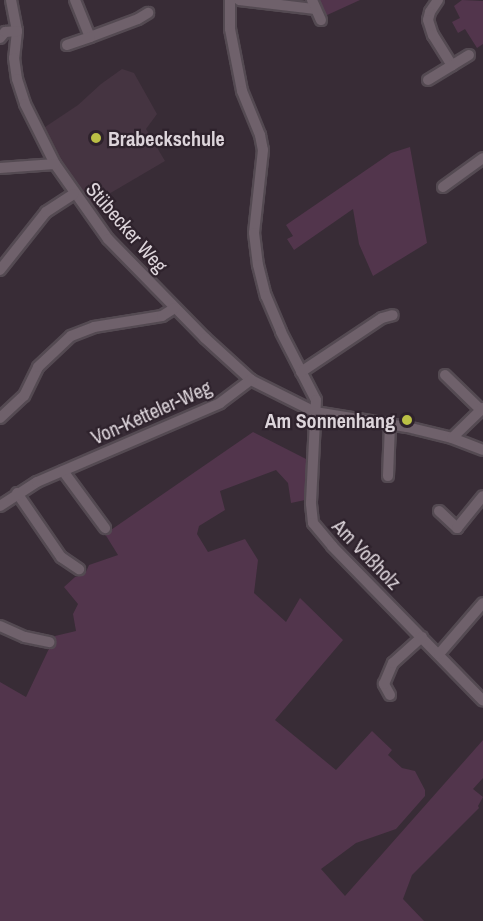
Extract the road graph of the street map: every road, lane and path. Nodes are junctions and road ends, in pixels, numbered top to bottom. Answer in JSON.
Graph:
{"nodes":[{"id":1,"x":11,"y":0,"type":"edge"},
{"id":2,"x":75,"y":0,"type":"edge"},
{"id":3,"x":230,"y":0,"type":"edge"},
{"id":4,"x":239,"y":0,"type":"edge"},
{"id":5,"x":438,"y":0,"type":"edge"},
{"id":6,"x":314,"y":5,"type":"edge"},
{"id":7,"x":148,"y":13,"type":"dead end"},
{"id":8,"x":321,"y":20,"type":"dead end"},
{"id":9,"x":17,"y":31,"type":"junction"},
{"id":10,"x":90,"y":37,"type":"junction"},
{"id":11,"x":0,"y":38,"type":"edge"},
{"id":12,"x":67,"y":45,"type":"dead end"},
{"id":13,"x":469,"y":55,"type":"dead end"},
{"id":14,"x":452,"y":65,"type":"junction"},
{"id":15,"x":428,"y":80,"type":"dead end"},
{"id":16,"x":483,"y":158,"type":"edge"},
{"id":17,"x":55,"y":164,"type":"junction"},
{"id":18,"x":0,"y":168,"type":"edge"},
{"id":19,"x":443,"y":187,"type":"dead end"},
{"id":20,"x":74,"y":194,"type":"junction"},
{"id":21,"x":0,"y":270,"type":"edge"},
{"id":22,"x":175,"y":308,"type":"junction"},
{"id":23,"x":393,"y":315,"type":"dead end"},
{"id":24,"x":302,"y":372,"type":"junction"},
{"id":25,"x":445,"y":375,"type":"dead end"},
{"id":26,"x":251,"y":380,"type":"junction"},
{"id":27,"x":482,"y":409,"type":"edge"},
{"id":28,"x":315,"y":412,"type":"junction"},
{"id":29,"x":0,"y":418,"type":"edge"},
{"id":30,"x":390,"y":423,"type":"junction"},
{"id":31,"x":452,"y":438,"type":"junction"},
{"id":32,"x":483,"y":450,"type":"edge"},
{"id":33,"x":63,"y":471,"type":"junction"},
{"id":34,"x":388,"y":476,"type":"dead end"},
{"id":35,"x":17,"y":493,"type":"junction"},
{"id":36,"x":483,"y":496,"type":"edge"},
{"id":37,"x":0,"y":506,"type":"edge"},
{"id":38,"x":439,"y":511,"type":"dead end"},
{"id":39,"x":105,"y":528,"type":"dead end"},
{"id":40,"x":79,"y":569,"type":"dead end"},
{"id":41,"x":483,"y":603,"type":"edge"},
{"id":42,"x":0,"y":626,"type":"edge"},
{"id":43,"x":422,"y":637,"type":"junction"},
{"id":44,"x":49,"y":642,"type":"dead end"},
{"id":45,"x":439,"y":654,"type":"junction"},
{"id":46,"x":390,"y":695,"type":"dead end"},
{"id":47,"x":483,"y":701,"type":"edge"}],
"edges":[{"from":1,"to":9,"type":"street","name":"Stübecker Weg"},
{"from":2,"to":10,"type":"street"},
{"from":3,"to":24,"type":"street"},
{"from":4,"to":6,"type":"street"},
{"from":5,"to":14,"type":"street"},
{"from":6,"to":8,"type":"street"},
{"from":7,"to":10,"type":"street"},
{"from":9,"to":11,"type":"street"},
{"from":9,"to":17,"type":"street","name":"Stübecker Weg"},
{"from":10,"to":12,"type":"street"},
{"from":13,"to":14,"type":"street"},
{"from":14,"to":15,"type":"street"},
{"from":16,"to":19,"type":"street"},
{"from":17,"to":18,"type":"street"},
{"from":17,"to":20,"type":"street","name":"Stübecker Weg"},
{"from":20,"to":21,"type":"street"},
{"from":20,"to":22,"type":"street","name":"Stübecker Weg"},
{"from":22,"to":26,"type":"street","name":"Stübecker Weg"},
{"from":22,"to":29,"type":"street"},
{"from":23,"to":24,"type":"street"},
{"from":24,"to":28,"type":"street"},
{"from":25,"to":27,"type":"street"},
{"from":26,"to":28,"type":"street","name":"Stübecker Weg"},
{"from":26,"to":33,"type":"street","name":"Von-Ketteler-Weg"},
{"from":27,"to":31,"type":"street"},
{"from":28,"to":30,"type":"street","name":"Stübecker Weg"},
{"from":28,"to":43,"type":"street","name":"Am Voßholz"},
{"from":30,"to":31,"type":"street","name":"Stübecker Weg"},
{"from":30,"to":34,"type":"street"},
{"from":31,"to":32,"type":"street","name":"Stübecker Weg"},
{"from":33,"to":35,"type":"street","name":"Von-Ketteler-Weg"},
{"from":33,"to":39,"type":"street"},
{"from":35,"to":37,"type":"street","name":"Von-Ketteler-Weg"},
{"from":35,"to":40,"type":"street"},
{"from":36,"to":38,"type":"street"},
{"from":41,"to":45,"type":"street"},
{"from":42,"to":44,"type":"street"},
{"from":43,"to":45,"type":"street","name":"Am Voßholz"},
{"from":43,"to":46,"type":"street"},
{"from":45,"to":47,"type":"street","name":"Am Voßholz"}]}
